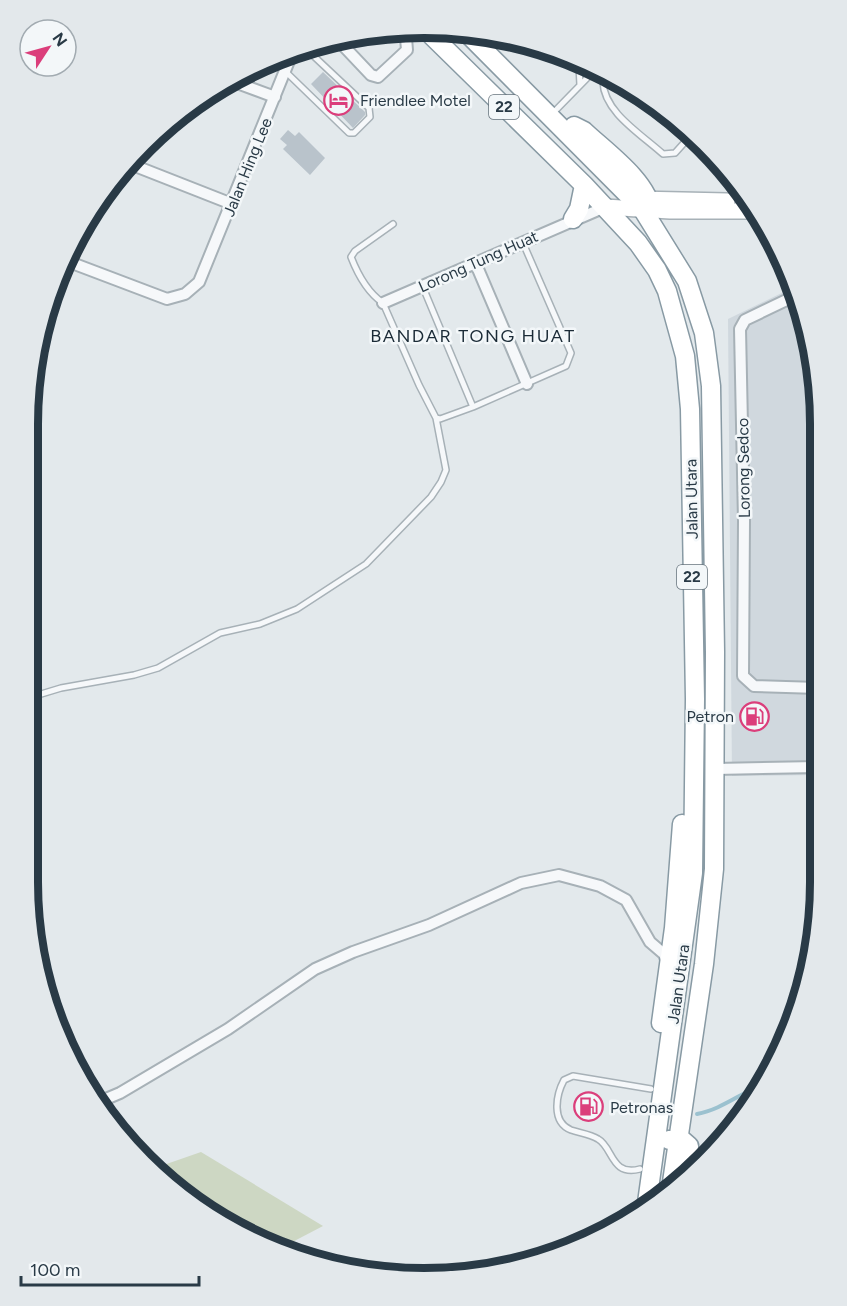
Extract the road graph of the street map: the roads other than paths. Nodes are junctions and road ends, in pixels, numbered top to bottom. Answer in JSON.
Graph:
{"nodes":[{"id":1,"x":405,"y":38,"type":"edge"},
{"id":2,"x":434,"y":38,"type":"edge"},
{"id":3,"x":475,"y":41,"type":"edge"},
{"id":4,"x":344,"y":46,"type":"edge"},
{"id":5,"x":312,"y":54,"type":"edge"},
{"id":6,"x":289,"y":62,"type":"edge"},
{"id":7,"x":285,"y":71,"type":"junction"},
{"id":8,"x":579,"y":71,"type":"edge"},
{"id":9,"x":590,"y":75,"type":"edge"},
{"id":10,"x":603,"y":82,"type":"edge"},
{"id":11,"x":240,"y":84,"type":"edge"},
{"id":12,"x":580,"y":85,"type":"junction"},
{"id":13,"x":275,"y":97,"type":"junction"},
{"id":14,"x":550,"y":115,"type":"junction"},
{"id":15,"x":684,"y":139,"type":"edge"},
{"id":16,"x":136,"y":166,"type":"edge"},
{"id":17,"x":584,"y":185,"type":"junction"},
{"id":18,"x":739,"y":202,"type":"edge"},
{"id":19,"x":232,"y":204,"type":"junction"},
{"id":20,"x":644,"y":204,"type":"junction"},
{"id":21,"x":605,"y":207,"type":"junction"},
{"id":22,"x":745,"y":210,"type":"edge"},
{"id":23,"x":573,"y":219,"type":"junction"},
{"id":24,"x":393,"y":224,"type":"dead end"},
{"id":25,"x":522,"y":241,"type":"junction"},
{"id":26,"x":475,"y":262,"type":"junction"},
{"id":27,"x":73,"y":263,"type":"edge"},
{"id":28,"x":422,"y":285,"type":"junction"},
{"id":29,"x":789,"y":299,"type":"edge"},
{"id":30,"x":383,"y":303,"type":"junction"},
{"id":31,"x":527,"y":384,"type":"junction"},
{"id":32,"x":473,"y":407,"type":"junction"},
{"id":33,"x":436,"y":418,"type":"junction"},
{"id":34,"x":810,"y":688,"type":"edge"},
{"id":35,"x":38,"y":695,"type":"edge"},
{"id":36,"x":810,"y":767,"type":"edge"},
{"id":37,"x":715,"y":769,"type":"junction"},
{"id":38,"x":715,"y":818,"type":"junction"},
{"id":39,"x":675,"y":968,"type":"junction"},
{"id":40,"x":651,"y":1089,"type":"junction"},
{"id":41,"x":105,"y":1099,"type":"edge"},
{"id":42,"x":677,"y":1138,"type":"junction"},
{"id":43,"x":688,"y":1163,"type":"edge"},
{"id":44,"x":640,"y":1169,"type":"junction"},
{"id":45,"x":672,"y":1178,"type":"edge"},
{"id":46,"x":659,"y":1189,"type":"edge"},
{"id":47,"x":648,"y":1196,"type":"edge"},
{"id":48,"x":638,"y":1203,"type":"edge"}],
"edges":[{"from":1,"to":4,"type":"street"},
{"from":2,"to":17,"type":"highway","name":"Jalan Utara","number":"22"},
{"from":3,"to":14,"type":"highway","number":"22"},
{"from":5,"to":7,"type":"lane"},
{"from":6,"to":7,"type":"street","name":"Jalan Hing Lee"},
{"from":7,"to":13,"type":"street","name":"Jalan Hing Lee"},
{"from":8,"to":12,"type":"lane"},
{"from":9,"to":12,"type":"lane"},
{"from":10,"to":15,"type":"lane"},
{"from":11,"to":13,"type":"street"},
{"from":12,"to":14,"type":"lane"},
{"from":13,"to":19,"type":"street","name":"Jalan Hing Lee"},
{"from":14,"to":20,"type":"highway","name":"Jalan Utara"},
{"from":16,"to":19,"type":"street"},
{"from":17,"to":21,"type":"highway","name":"Jalan Utara","number":"22"},
{"from":17,"to":23,"type":"highway"},
{"from":18,"to":20,"type":"main road"},
{"from":19,"to":27,"type":"street","name":"Jalan Hing Lee"},
{"from":20,"to":21,"type":"main road"},
{"from":20,"to":22,"type":"main road"},
{"from":20,"to":37,"type":"highway","name":"Jalan Utara","number":"22"},
{"from":21,"to":23,"type":"street","name":"Lorong Tung Huat"},
{"from":21,"to":39,"type":"highway","name":"Jalan Utara","number":"22"},
{"from":23,"to":25,"type":"street","name":"Lorong Tung Huat"},
{"from":24,"to":30,"type":"lane"},
{"from":25,"to":26,"type":"street","name":"Lorong Tung Huat"},
{"from":25,"to":31,"type":"lane"},
{"from":26,"to":28,"type":"street","name":"Lorong Tung Huat"},
{"from":26,"to":31,"type":"street"},
{"from":28,"to":30,"type":"street","name":"Lorong Tung Huat"},
{"from":28,"to":32,"type":"lane"},
{"from":29,"to":34,"type":"street","name":"Lorong Sedco"},
{"from":30,"to":33,"type":"lane"},
{"from":31,"to":32,"type":"lane"},
{"from":32,"to":33,"type":"lane"},
{"from":33,"to":35,"type":"lane"},
{"from":36,"to":37,"type":"street"},
{"from":37,"to":38,"type":"highway","name":"Jalan Utara","number":"22"},
{"from":38,"to":39,"type":"highway"},
{"from":38,"to":42,"type":"highway","name":"Jalan Utara","number":"22"},
{"from":39,"to":40,"type":"highway"},
{"from":39,"to":41,"type":"street"},
{"from":39,"to":47,"type":"highway","name":"Jalan Utara","number":"22"},
{"from":40,"to":44,"type":"highway"},
{"from":40,"to":44,"type":"lane"},
{"from":42,"to":43,"type":"highway"},
{"from":42,"to":45,"type":"highway","name":"Jalan Utara","number":"22"},
{"from":42,"to":46,"type":"highway"},
{"from":44,"to":48,"type":"highway"}]}
